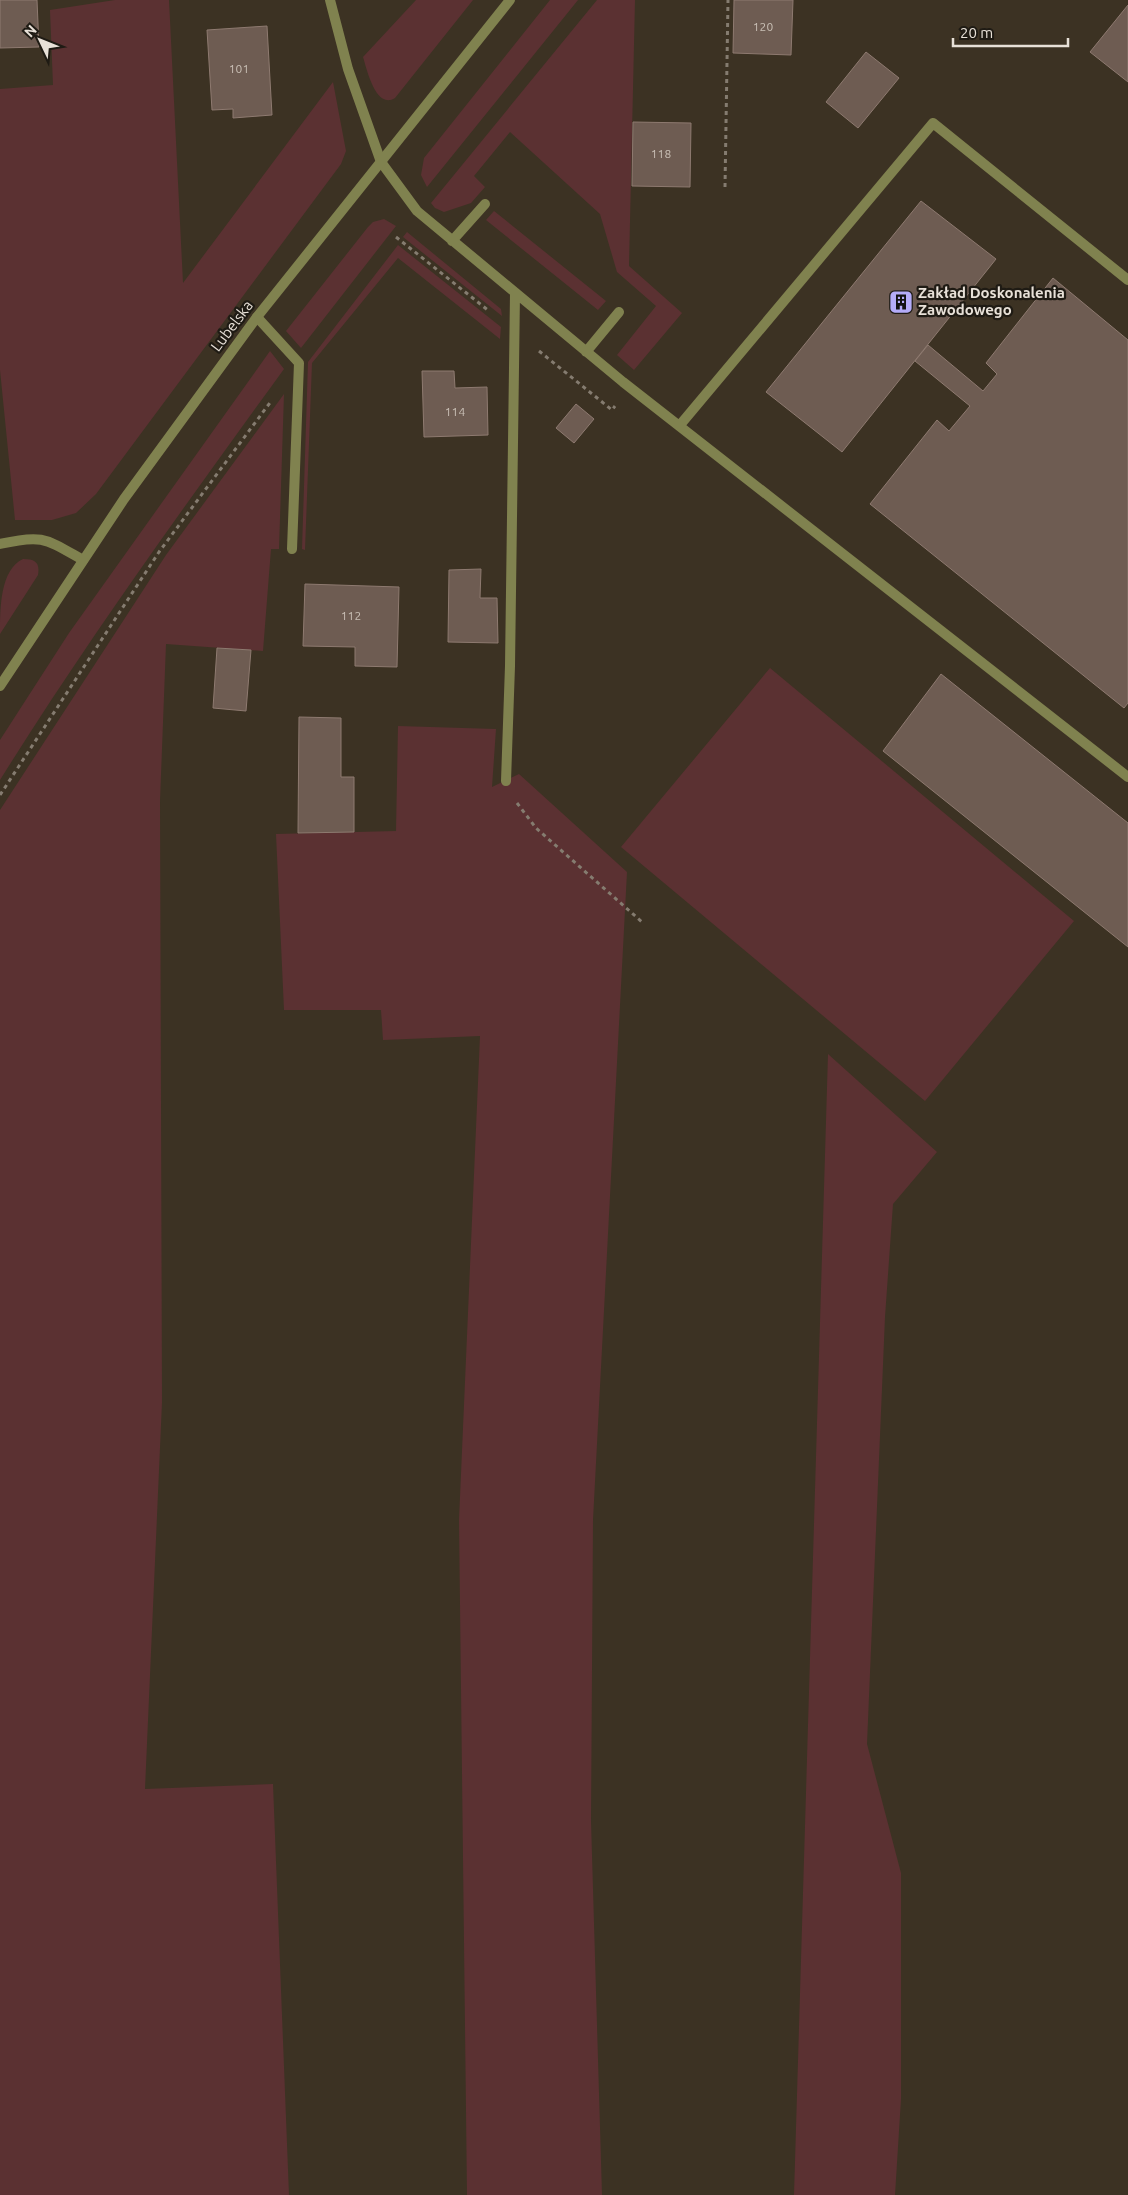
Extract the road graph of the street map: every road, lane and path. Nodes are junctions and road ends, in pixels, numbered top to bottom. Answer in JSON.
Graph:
{"nodes":[{"id":1,"x":330,"y":0,"type":"edge"},
{"id":2,"x":510,"y":0,"type":"edge"},
{"id":3,"x":728,"y":0,"type":"edge"},
{"id":4,"x":381,"y":162,"type":"junction"},
{"id":5,"x":725,"y":187,"type":"dead end"},
{"id":6,"x":485,"y":204,"type":"dead end"},
{"id":7,"x":452,"y":241,"type":"junction"},
{"id":8,"x":1128,"y":280,"type":"edge"},
{"id":9,"x":515,"y":293,"type":"junction"},
{"id":10,"x":620,"y":312,"type":"dead end"},
{"id":11,"x":257,"y":317,"type":"junction"},
{"id":12,"x":586,"y":352,"type":"junction"},
{"id":13,"x":299,"y":363,"type":"junction"},
{"id":14,"x":680,"y":426,"type":"junction"},
{"id":15,"x":0,"y":544,"type":"edge"},
{"id":16,"x":292,"y":549,"type":"dead end"},
{"id":17,"x":83,"y":560,"type":"junction"},
{"id":18,"x":0,"y":686,"type":"edge"},
{"id":19,"x":1128,"y":777,"type":"edge"},
{"id":20,"x":506,"y":781,"type":"joint"},
{"id":21,"x":0,"y":795,"type":"edge"},
{"id":22,"x":642,"y":922,"type":"dead end"}],
"edges":[{"from":1,"to":4,"type":"street"},
{"from":2,"to":4,"type":"street","name":"Lubelska"},
{"from":3,"to":5,"type":"path"},
{"from":4,"to":7,"type":"street"},
{"from":4,"to":11,"type":"street","name":"Lubelska"},
{"from":6,"to":7,"type":"street"},
{"from":7,"to":9,"type":"street"},
{"from":8,"to":14,"type":"street"},
{"from":9,"to":12,"type":"street"},
{"from":9,"to":20,"type":"street"},
{"from":10,"to":12,"type":"street"},
{"from":11,"to":13,"type":"street"},
{"from":11,"to":17,"type":"street","name":"Lubelska"},
{"from":12,"to":14,"type":"street"},
{"from":13,"to":16,"type":"street"},
{"from":13,"to":21,"type":"path"},
{"from":14,"to":19,"type":"street"},
{"from":15,"to":17,"type":"street"},
{"from":17,"to":18,"type":"street","name":"Lubelska"},
{"from":20,"to":22,"type":"path"}]}
